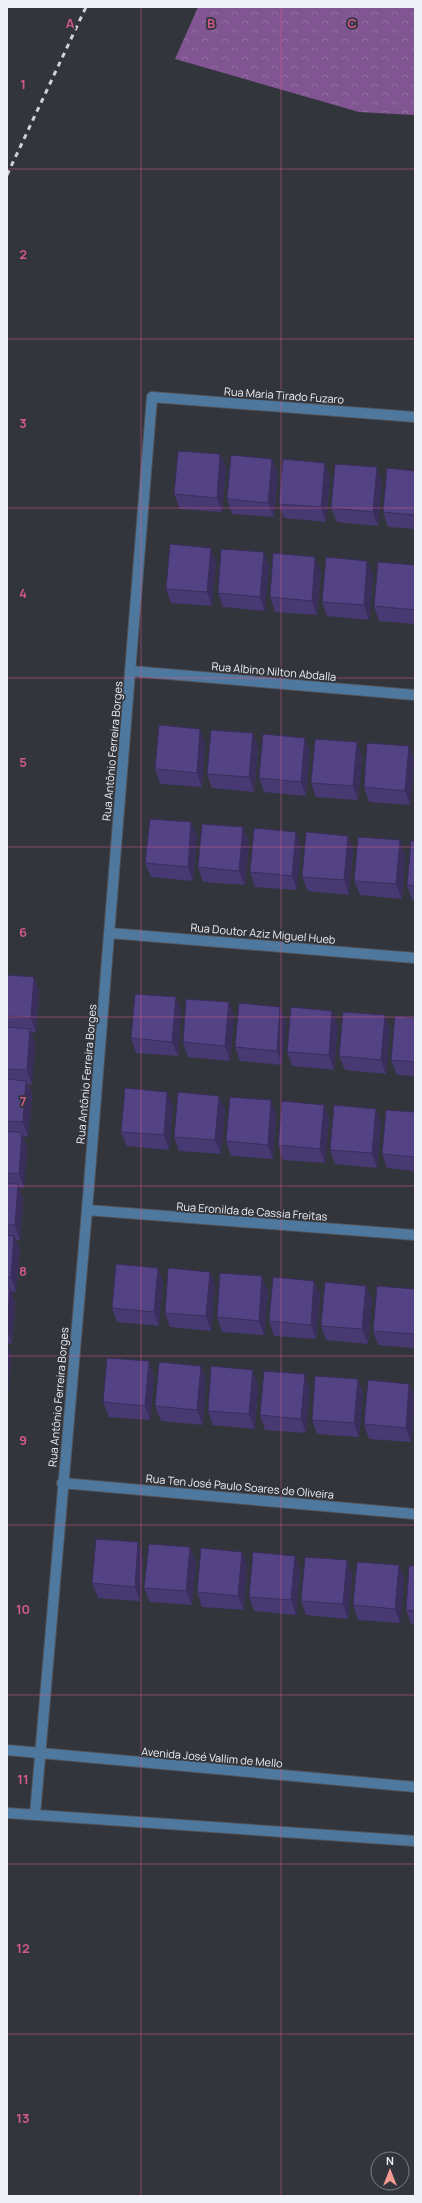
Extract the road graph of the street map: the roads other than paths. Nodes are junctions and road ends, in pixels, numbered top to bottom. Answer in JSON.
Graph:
{"nodes":[{"id":1,"x":152,"y":397,"type":"joint"},
{"id":2,"x":415,"y":417,"type":"edge"},
{"id":3,"x":131,"y":671,"type":"junction"},
{"id":4,"x":415,"y":695,"type":"edge"},
{"id":5,"x":109,"y":933,"type":"junction"},
{"id":6,"x":415,"y":958,"type":"edge"},
{"id":7,"x":87,"y":1210,"type":"junction"},
{"id":8,"x":415,"y":1235,"type":"edge"},
{"id":9,"x":62,"y":1483,"type":"junction"},
{"id":10,"x":415,"y":1514,"type":"edge"},
{"id":11,"x":7,"y":1750,"type":"edge"},
{"id":12,"x":39,"y":1753,"type":"junction"},
{"id":13,"x":415,"y":1787,"type":"edge"},
{"id":14,"x":7,"y":1813,"type":"edge"},
{"id":15,"x":35,"y":1815,"type":"junction"},
{"id":16,"x":415,"y":1841,"type":"edge"}],
"edges":[{"from":1,"to":2,"type":"street","name":"Rua Maria Tirado Fuzaro"},
{"from":1,"to":3,"type":"street","name":"Rua Antônio Ferreira Borges"},
{"from":3,"to":4,"type":"street","name":"Rua Albino Nilton Abdalla"},
{"from":3,"to":5,"type":"street","name":"Rua Antônio Ferreira Borges"},
{"from":5,"to":6,"type":"street","name":"Rua Doutor Aziz Miguel Hueb"},
{"from":5,"to":7,"type":"street","name":"Rua Antônio Ferreira Borges"},
{"from":7,"to":8,"type":"street","name":"Rua Eronilda de Cassia Freitas"},
{"from":7,"to":9,"type":"street","name":"Rua Antônio Ferreira Borges"},
{"from":9,"to":10,"type":"street","name":"Rua Ten José Paulo Soares de Oliveira"},
{"from":9,"to":12,"type":"street","name":"Rua Antônio Ferreira Borges"},
{"from":11,"to":12,"type":"street","name":"Avenida José Vallim de Mello"},
{"from":12,"to":13,"type":"street","name":"Avenida José Vallim de Mello"},
{"from":12,"to":15,"type":"street","name":"Rua Antônio Ferreira Borges"},
{"from":14,"to":15,"type":"street"},
{"from":15,"to":16,"type":"street"}]}
